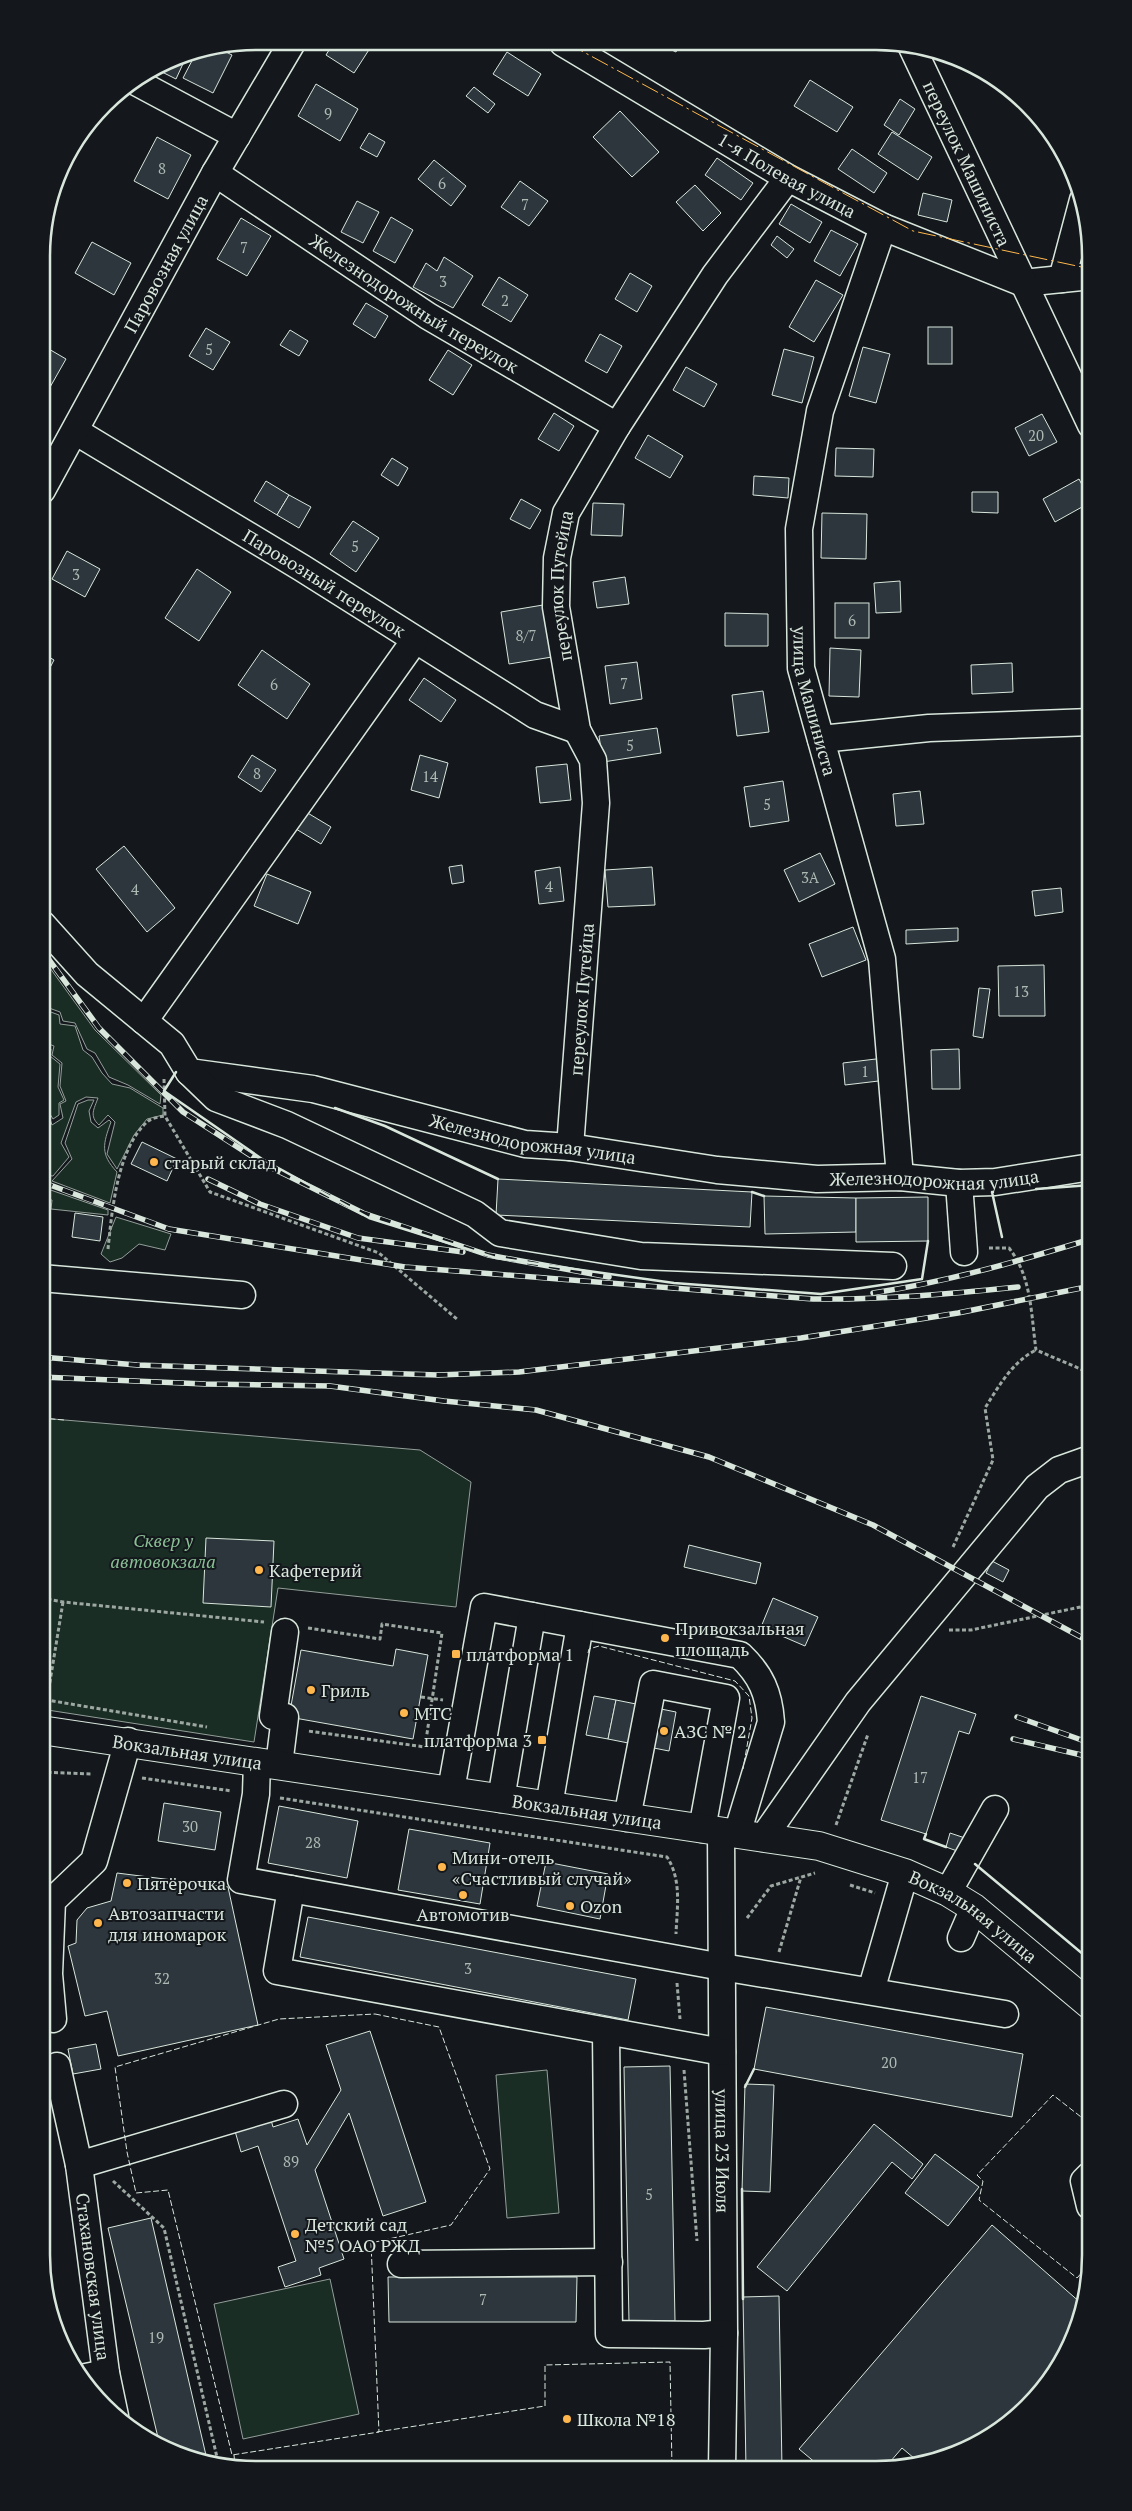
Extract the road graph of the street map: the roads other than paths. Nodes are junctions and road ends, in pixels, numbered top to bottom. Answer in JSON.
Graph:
{"nodes":[{"id":1,"x":288,"y":50,"type":"edge"},
{"id":2,"x":575,"y":50,"type":"edge"},
{"id":3,"x":915,"y":54,"type":"edge"},
{"id":4,"x":142,"y":85,"type":"edge"},
{"id":5,"x":237,"y":136,"type":"junction"},
{"id":6,"x":215,"y":173,"type":"junction"},
{"id":7,"x":788,"y":178,"type":"junction"},
{"id":8,"x":1078,"y":218,"type":"edge"},
{"id":9,"x":883,"y":227,"type":"junction"},
{"id":10,"x":1082,"y":277,"type":"edge"},
{"id":11,"x":1062,"y":279,"type":"junction"},
{"id":12,"x":1023,"y":282,"type":"junction"},
{"id":13,"x":1082,"y":406,"type":"edge"},
{"id":14,"x":617,"y":426,"type":"junction"},
{"id":15,"x":75,"y":431,"type":"junction"},
{"id":16,"x":50,"y":476,"type":"edge"},
{"id":17,"x":415,"y":640,"type":"junction"},
{"id":18,"x":1082,"y":722,"type":"edge"},
{"id":19,"x":577,"y":730,"type":"junction"},
{"id":20,"x":821,"y":739,"type":"junction"},
{"id":21,"x":50,"y":933,"type":"edge"},
{"id":22,"x":144,"y":1021,"type":"junction"},
{"id":23,"x":189,"y":1072,"type":"junction"},
{"id":24,"x":570,"y":1147,"type":"junction"},
{"id":25,"x":1082,"y":1168,"type":"edge"},
{"id":26,"x":900,"y":1177,"type":"junction"},
{"id":27,"x":959,"y":1183,"type":"junction"},
{"id":28,"x":964,"y":1252,"type":"road end"},
{"id":29,"x":893,"y":1266,"type":"dead end"},
{"id":30,"x":50,"y":1279,"type":"edge"},
{"id":31,"x":242,"y":1295,"type":"dead end"},
{"id":32,"x":1082,"y":1454,"type":"edge"},
{"id":33,"x":1082,"y":1462,"type":"edge"},
{"id":34,"x":1059,"y":1470,"type":"junction"},
{"id":35,"x":532,"y":1616,"type":"junction"},
{"id":36,"x":580,"y":1625,"type":"junction"},
{"id":37,"x":287,"y":1627,"type":"road end"},
{"id":38,"x":50,"y":1731,"type":"edge"},
{"id":39,"x":128,"y":1741,"type":"junction"},
{"id":40,"x":268,"y":1764,"type":"junction"},
{"id":41,"x":451,"y":1790,"type":"junction"},
{"id":42,"x":501,"y":1799,"type":"junction"},
{"id":43,"x":549,"y":1806,"type":"junction"},
{"id":44,"x":995,"y":1809,"type":"dead end"},
{"id":45,"x":627,"y":1818,"type":"junction"},
{"id":46,"x":731,"y":1833,"type":"junction"},
{"id":47,"x":905,"y":1873,"type":"junction"},
{"id":48,"x":291,"y":1889,"type":"junction"},
{"id":49,"x":948,"y":1892,"type":"junction"},
{"id":50,"x":974,"y":1908,"type":"junction"},
{"id":51,"x":50,"y":1922,"type":"edge"},
{"id":52,"x":961,"y":1938,"type":"dead end"},
{"id":53,"x":722,"y":1967,"type":"junction"},
{"id":54,"x":871,"y":1991,"type":"junction"},
{"id":55,"x":1082,"y":1998,"type":"edge"},
{"id":56,"x":50,"y":2003,"type":"edge"},
{"id":57,"x":1005,"y":2014,"type":"dead end"},
{"id":58,"x":53,"y":2020,"type":"dead end"},
{"id":59,"x":606,"y":2031,"type":"junction"},
{"id":60,"x":722,"y":2052,"type":"junction"},
{"id":61,"x":57,"y":2066,"type":"dead end"},
{"id":62,"x":284,"y":2104,"type":"dead end"},
{"id":63,"x":85,"y":2163,"type":"junction"},
{"id":64,"x":609,"y":2262,"type":"junction"},
{"id":65,"x":401,"y":2264,"type":"dead end"},
{"id":66,"x":724,"y":2333,"type":"junction"},
{"id":67,"x":106,"y":2373,"type":"junction"},
{"id":68,"x":90,"y":2376,"type":"edge"},
{"id":69,"x":112,"y":2403,"type":"edge"},
{"id":70,"x":722,"y":2461,"type":"edge"}],
"edges":[{"from":1,"to":5,"type":"street","name":"Паровозная улица"},
{"from":2,"to":7,"type":"street","name":"1-я Полевая улица"},
{"from":3,"to":12,"type":"street","name":"переулок Машиниста"},
{"from":4,"to":5,"type":"street"},
{"from":5,"to":6,"type":"street","name":"Паровозная улица"},
{"from":6,"to":14,"type":"street","name":"Железнодорожный переулок"},
{"from":6,"to":15,"type":"street","name":"Паровозная улица"},
{"from":7,"to":9,"type":"street","name":"1-я Полевая улица"},
{"from":7,"to":14,"type":"street","name":"переулок Путейца"},
{"from":8,"to":11,"type":"street"},
{"from":9,"to":12,"type":"street","name":"1-я Полевая улица"},
{"from":9,"to":20,"type":"street","name":"улица Машиниста"},
{"from":10,"to":11,"type":"street"},
{"from":11,"to":12,"type":"street"},
{"from":12,"to":13,"type":"street","name":"переулок Машиниста"},
{"from":14,"to":19,"type":"street","name":"переулок Путейца"},
{"from":15,"to":16,"type":"street","name":"Паровозная улица"},
{"from":15,"to":17,"type":"street","name":"Паровозный переулок"},
{"from":17,"to":19,"type":"street","name":"Паровозный переулок"},
{"from":17,"to":22,"type":"street"},
{"from":18,"to":20,"type":"street"},
{"from":19,"to":24,"type":"street","name":"переулок Путейца"},
{"from":20,"to":26,"type":"street","name":"улица Машиниста"},
{"from":21,"to":22,"type":"street"},
{"from":22,"to":23,"type":"street"},
{"from":23,"to":24,"type":"street","name":"Железнодорожная улица"},
{"from":23,"to":29,"type":"street"},
{"from":24,"to":26,"type":"street","name":"Железнодорожная улица"},
{"from":25,"to":27,"type":"street","name":"Железнодорожная улица"},
{"from":26,"to":27,"type":"street","name":"Железнодорожная улица"},
{"from":27,"to":28,"type":"street"},
{"from":30,"to":31,"type":"street"},
{"from":32,"to":34,"type":"street"},
{"from":33,"to":34,"type":"street"},
{"from":34,"to":46,"type":"street"},
{"from":35,"to":36,"type":"street"},
{"from":35,"to":41,"type":"street"},
{"from":35,"to":42,"type":"street"},
{"from":36,"to":43,"type":"street"},
{"from":36,"to":46,"type":"street"},
{"from":37,"to":40,"type":"street"},
{"from":38,"to":39,"type":"main road","name":"Вокзальная улица"},
{"from":39,"to":40,"type":"main road","name":"Вокзальная улица"},
{"from":39,"to":51,"type":"street"},
{"from":40,"to":41,"type":"main road","name":"Вокзальная улица"},
{"from":40,"to":48,"type":"street"},
{"from":41,"to":42,"type":"main road","name":"Вокзальная улица"},
{"from":42,"to":43,"type":"main road","name":"Вокзальная улица"},
{"from":43,"to":45,"type":"main road","name":"Вокзальная улица"},
{"from":44,"to":49,"type":"street"},
{"from":45,"to":46,"type":"main road","name":"Вокзальная улица"},
{"from":45,"to":46,"type":"street"},
{"from":46,"to":47,"type":"main road","name":"Вокзальная улица"},
{"from":46,"to":53,"type":"street","name":"улица 23 Июля"},
{"from":47,"to":49,"type":"main road","name":"Вокзальная улица"},
{"from":47,"to":54,"type":"street"},
{"from":48,"to":53,"type":"street"},
{"from":48,"to":59,"type":"street"},
{"from":49,"to":50,"type":"main road","name":"Вокзальная улица"},
{"from":50,"to":52,"type":"street"},
{"from":50,"to":55,"type":"main road","name":"Вокзальная улица"},
{"from":53,"to":54,"type":"street"},
{"from":53,"to":60,"type":"street","name":"улица 23 Июля"},
{"from":54,"to":57,"type":"street"},
{"from":56,"to":58,"type":"street"},
{"from":59,"to":60,"type":"street"},
{"from":59,"to":64,"type":"street"},
{"from":60,"to":66,"type":"street","name":"улица 23 Июля"},
{"from":61,"to":63,"type":"street","name":"Стахановская улица"},
{"from":62,"to":63,"type":"street"},
{"from":63,"to":67,"type":"street","name":"Стахановская улица"},
{"from":64,"to":65,"type":"street"},
{"from":64,"to":66,"type":"street"},
{"from":66,"to":70,"type":"street","name":"улица 23 Июля"},
{"from":67,"to":68,"type":"street"},
{"from":67,"to":69,"type":"street","name":"Стахановская улица"}]}
